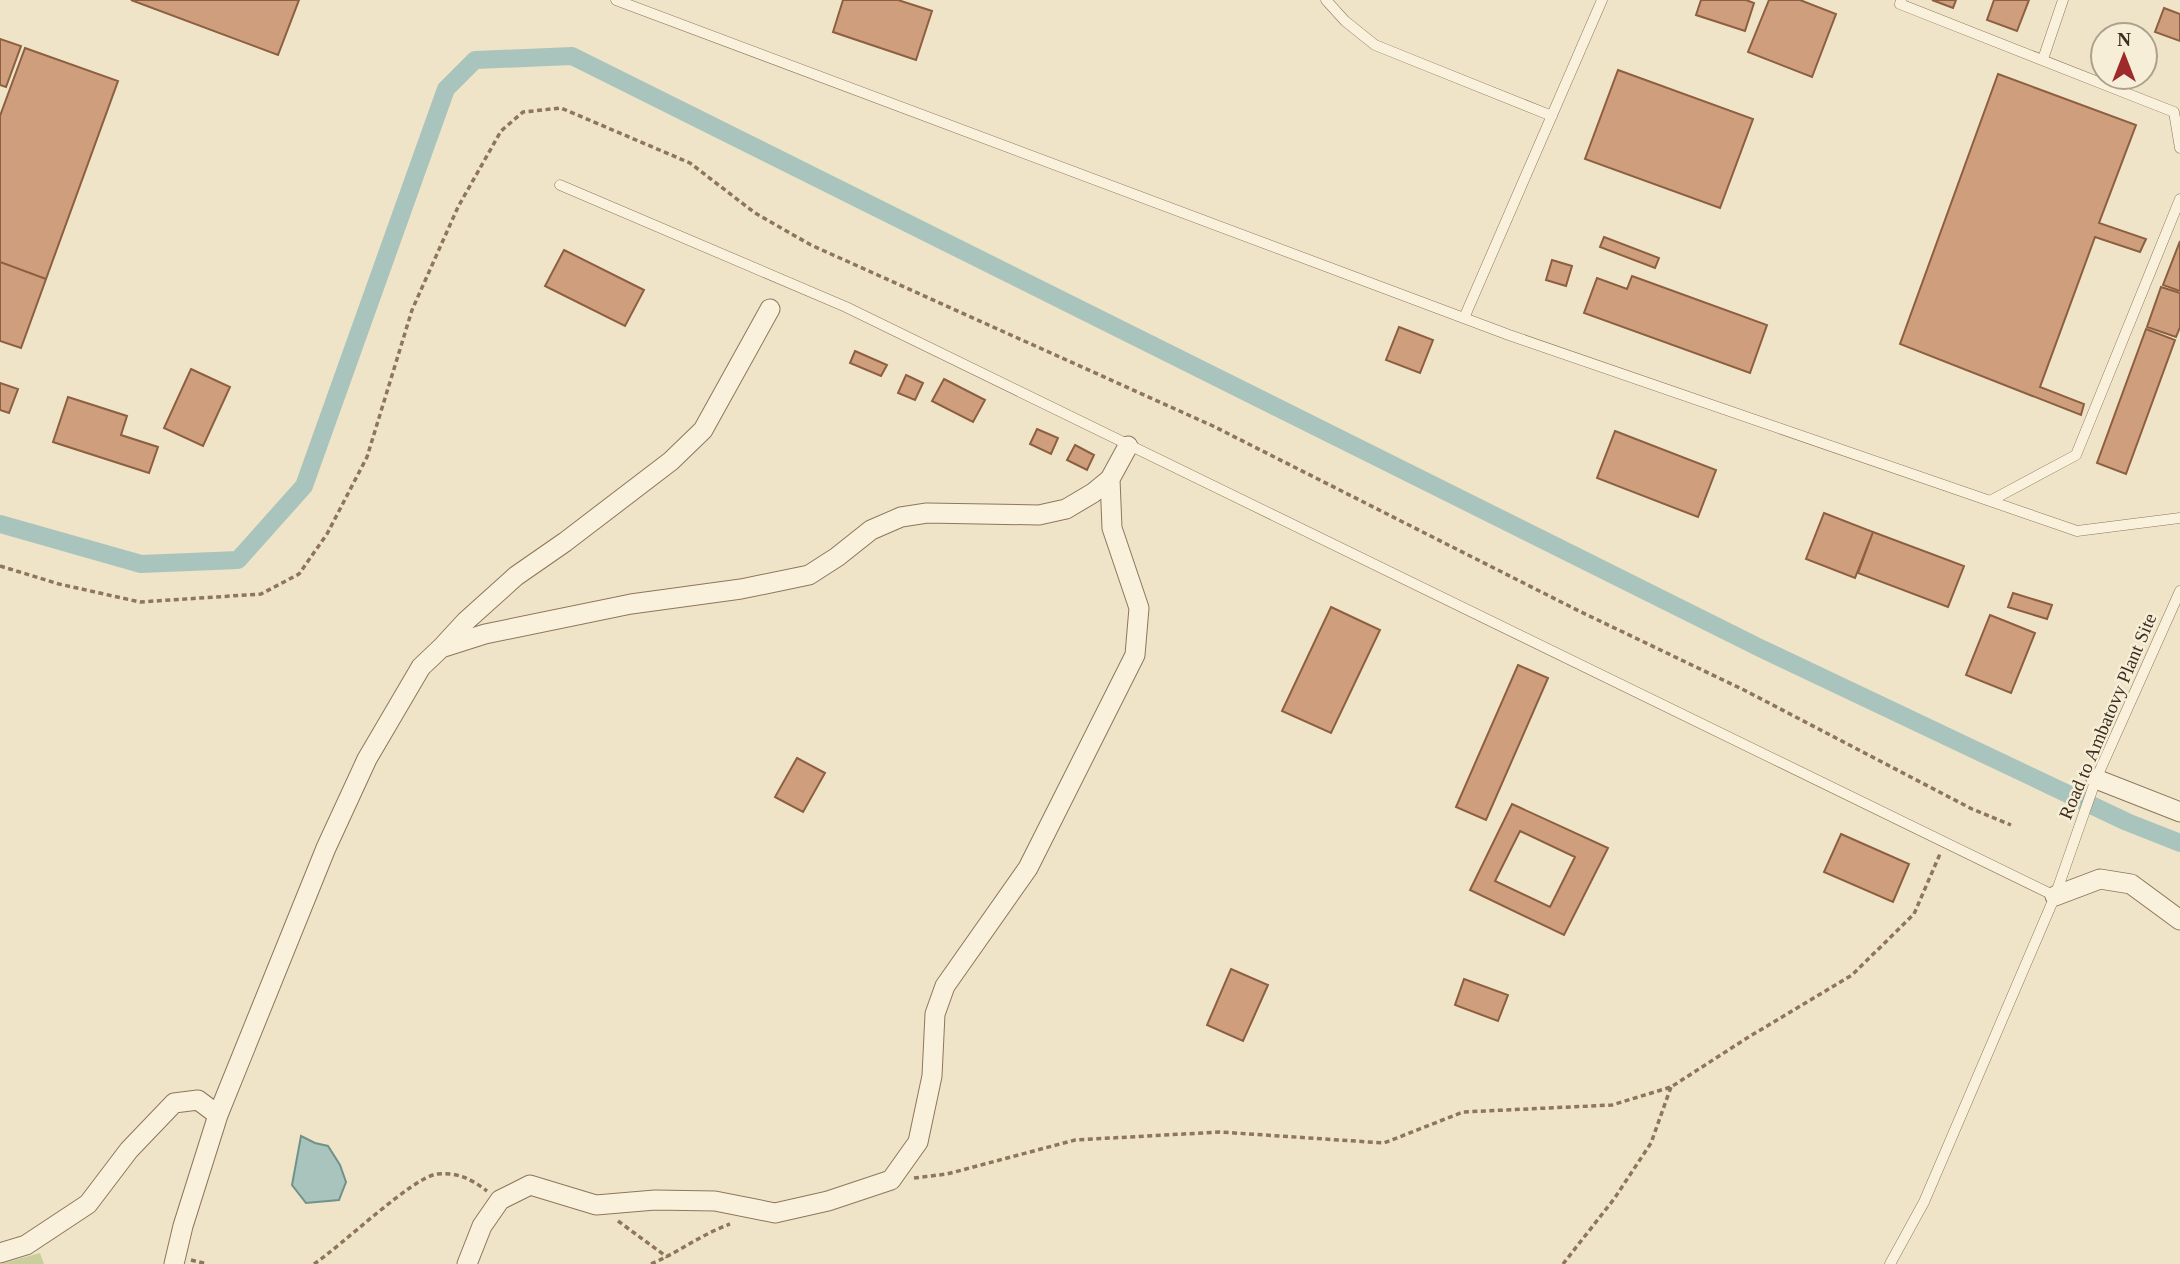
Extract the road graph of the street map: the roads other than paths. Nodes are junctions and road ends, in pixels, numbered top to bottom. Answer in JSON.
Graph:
{"nodes":[{"id":1,"x":616,"y":0,"type":"edge"},
{"id":2,"x":1325,"y":0,"type":"edge"},
{"id":3,"x":1602,"y":0,"type":"edge"},
{"id":4,"x":1901,"y":0,"type":"edge"},
{"id":5,"x":2063,"y":0,"type":"edge"},
{"id":6,"x":2043,"y":59,"type":"junction"},
{"id":7,"x":1552,"y":116,"type":"junction"},
{"id":8,"x":2180,"y":148,"type":"edge"},
{"id":9,"x":561,"y":185,"type":"dead end"},
{"id":10,"x":2180,"y":199,"type":"edge"},
{"id":11,"x":770,"y":309,"type":"dead end"},
{"id":12,"x":1464,"y":318,"type":"junction"},
{"id":13,"x":1128,"y":446,"type":"junction"},
{"id":14,"x":1110,"y":479,"type":"junction"},
{"id":15,"x":1990,"y":500,"type":"junction"},
{"id":16,"x":2180,"y":518,"type":"edge"},
{"id":17,"x":2180,"y":591,"type":"edge"},
{"id":18,"x":441,"y":648,"type":"junction"},
{"id":19,"x":2096,"y":779,"type":"junction"},
{"id":20,"x":2180,"y":812,"type":"edge"},
{"id":21,"x":2055,"y":896,"type":"junction"},
{"id":22,"x":2180,"y":920,"type":"edge"},
{"id":23,"x":218,"y":1115,"type":"junction"},
{"id":24,"x":0,"y":1253,"type":"edge"},
{"id":25,"x":174,"y":1264,"type":"edge"},
{"id":26,"x":467,"y":1264,"type":"edge"},
{"id":27,"x":1890,"y":1264,"type":"edge"}],
"edges":[{"from":1,"to":12,"type":"lane"},
{"from":2,"to":7,"type":"lane"},
{"from":3,"to":7,"type":"lane"},
{"from":4,"to":6,"type":"lane"},
{"from":5,"to":6,"type":"lane"},
{"from":6,"to":8,"type":"lane"},
{"from":7,"to":12,"type":"lane"},
{"from":9,"to":13,"type":"lane"},
{"from":10,"to":15,"type":"lane"},
{"from":11,"to":18,"type":"street"},
{"from":12,"to":15,"type":"lane"},
{"from":13,"to":14,"type":"street"},
{"from":13,"to":21,"type":"lane"},
{"from":14,"to":18,"type":"street"},
{"from":14,"to":26,"type":"street"},
{"from":15,"to":16,"type":"lane"},
{"from":17,"to":19,"type":"lane","name":"Road to Ambatovy Plant Site"},
{"from":18,"to":23,"type":"street"},
{"from":19,"to":20,"type":"street"},
{"from":19,"to":21,"type":"lane","name":"Road to Ambatovy Plant Site"},
{"from":21,"to":22,"type":"street"},
{"from":21,"to":27,"type":"lane","name":"Road to Ambatovy Plant Site"},
{"from":23,"to":24,"type":"street"},
{"from":23,"to":25,"type":"street"}]}
